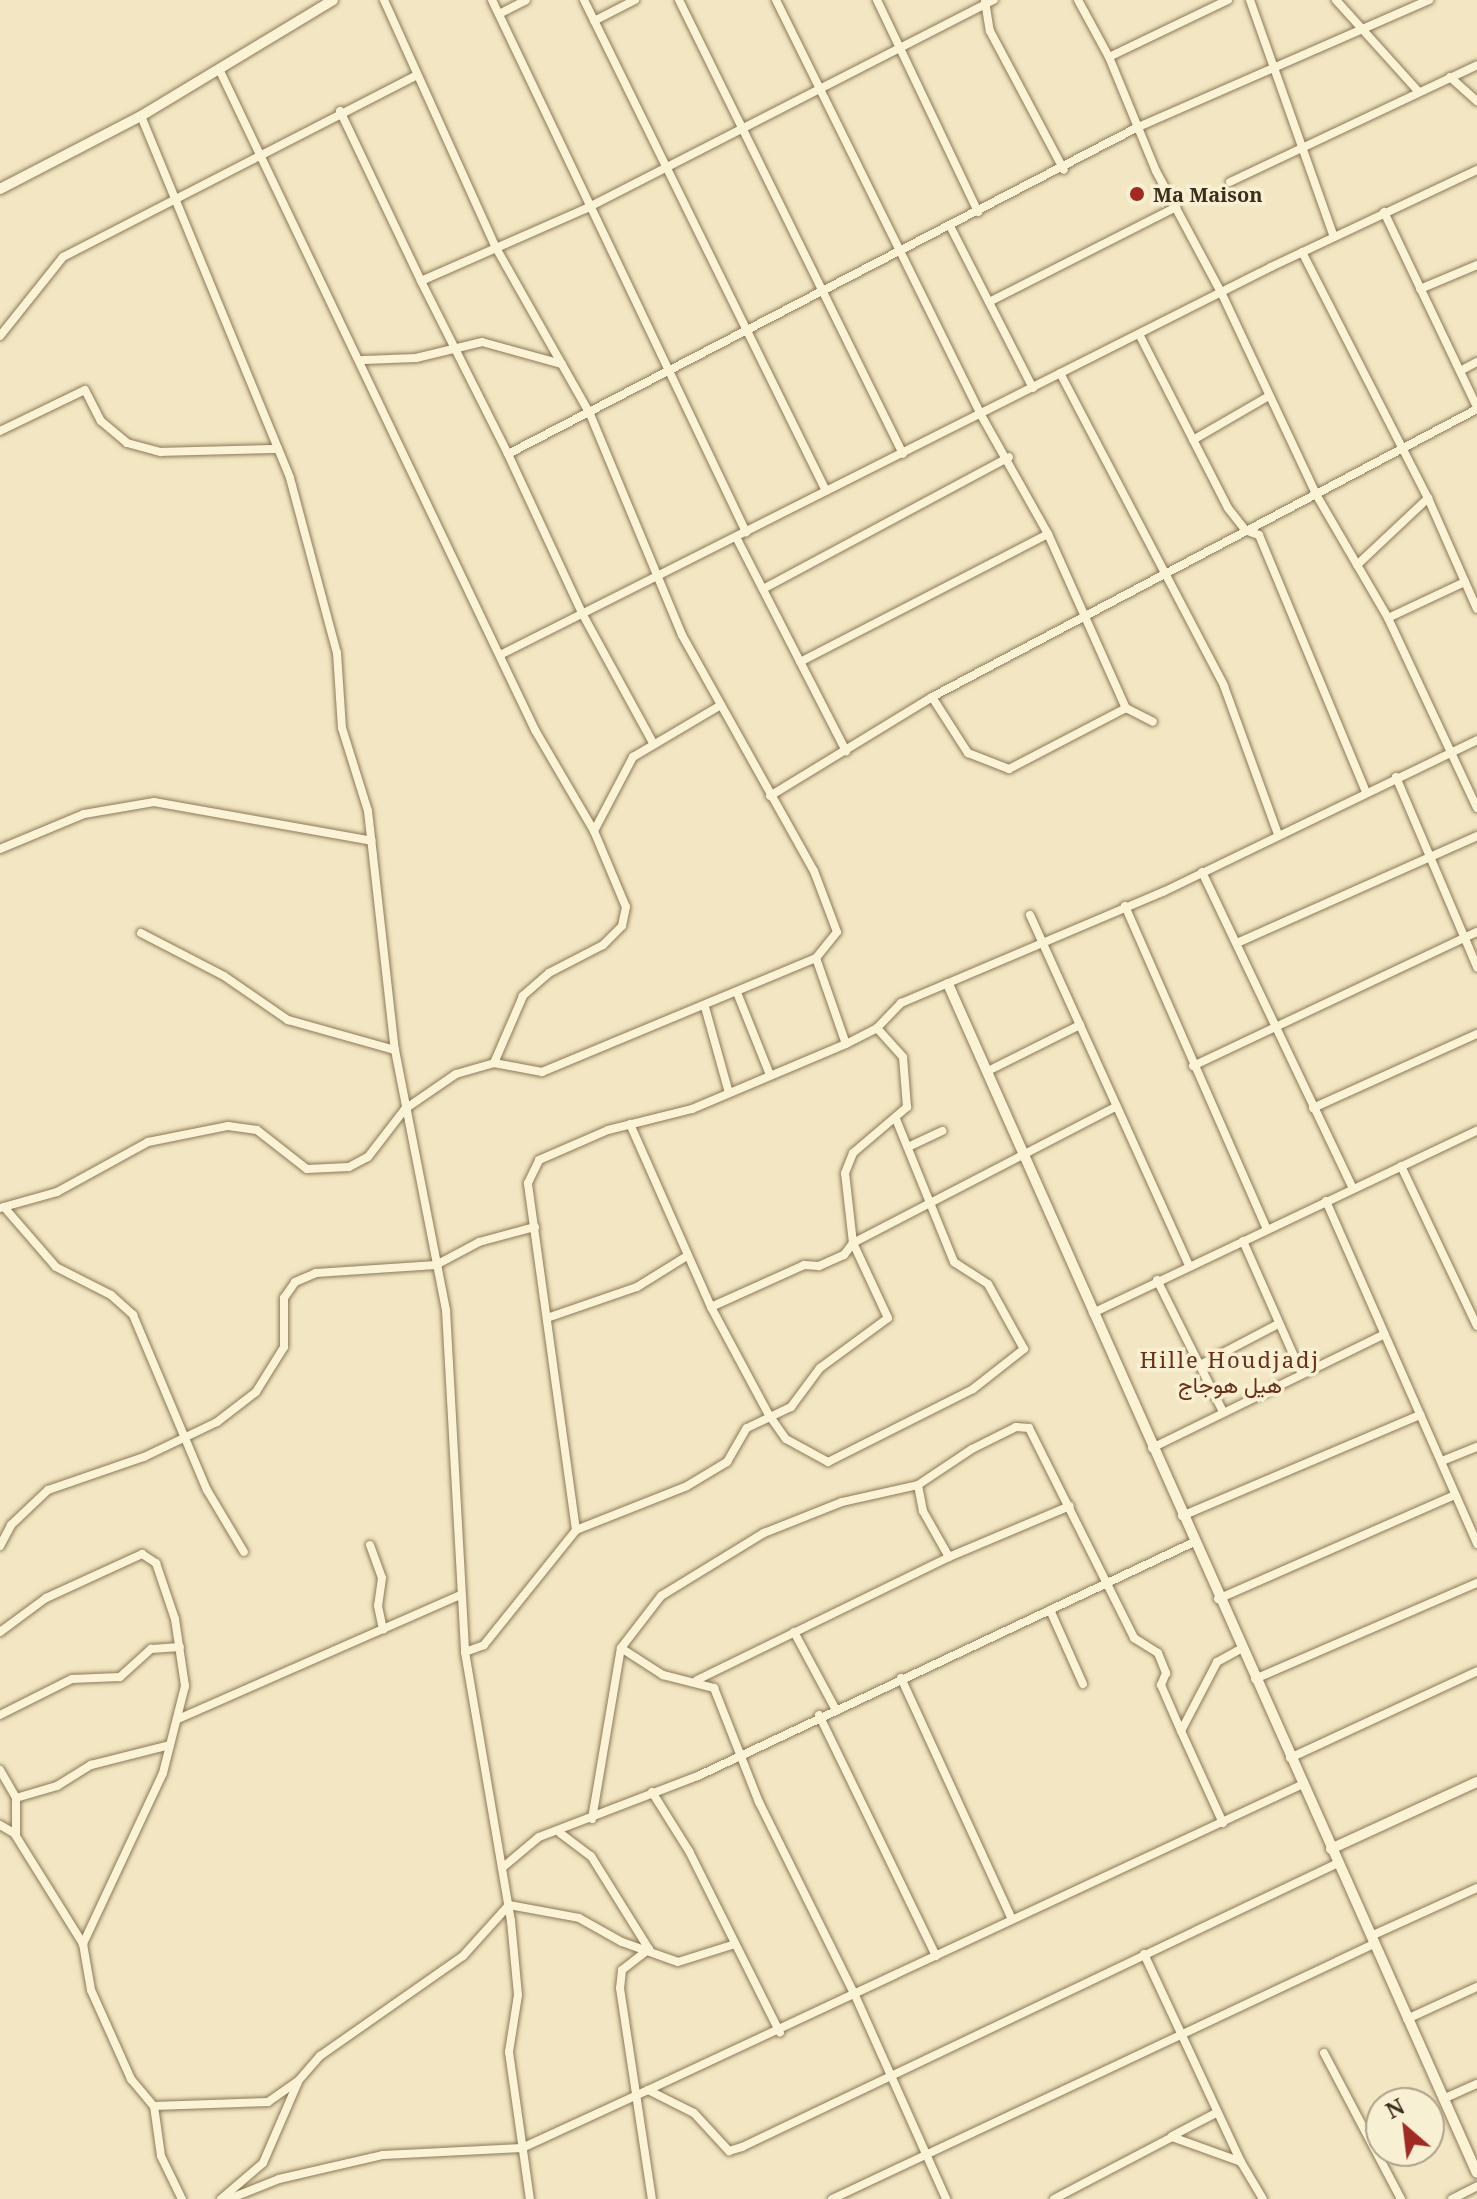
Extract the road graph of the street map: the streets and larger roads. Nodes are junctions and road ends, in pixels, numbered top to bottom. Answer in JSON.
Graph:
{"nodes":[{"id":1,"x":333,"y":0,"type":"edge"},
{"id":2,"x":384,"y":0,"type":"edge"},
{"id":3,"x":492,"y":0,"type":"edge"},
{"id":4,"x":526,"y":0,"type":"edge"},
{"id":5,"x":584,"y":0,"type":"edge"},
{"id":6,"x":635,"y":0,"type":"edge"},
{"id":7,"x":680,"y":0,"type":"edge"},
{"id":8,"x":776,"y":0,"type":"edge"},
{"id":9,"x":877,"y":0,"type":"edge"},
{"id":10,"x":1078,"y":0,"type":"edge"},
{"id":11,"x":1228,"y":0,"type":"edge"},
{"id":12,"x":1250,"y":0,"type":"edge"},
{"id":13,"x":1336,"y":0,"type":"edge"},
{"id":14,"x":1429,"y":0,"type":"edge"},
{"id":15,"x":988,"y":1,"type":"edge"},
{"id":16,"x":499,"y":14,"type":"junction"},
{"id":17,"x":594,"y":21,"type":"junction"},
{"id":18,"x":1358,"y":29,"type":"junction"},
{"id":19,"x":901,"y":48,"type":"junction"},
{"id":20,"x":1109,"y":57,"type":"junction"},
{"id":21,"x":1477,"y":65,"type":"edge"},
{"id":22,"x":1277,"y":66,"type":"junction"},
{"id":23,"x":219,"y":69,"type":"junction"},
{"id":24,"x":417,"y":75,"type":"junction"},
{"id":25,"x":1450,"y":77,"type":"junction"},
{"id":26,"x":822,"y":88,"type":"junction"},
{"id":27,"x":1418,"y":91,"type":"junction"},
{"id":28,"x":1477,"y":101,"type":"edge"},
{"id":29,"x":340,"y":111,"type":"junction"},
{"id":30,"x":141,"y":116,"type":"junction"},
{"id":31,"x":1136,"y":128,"type":"junction"},
{"id":32,"x":743,"y":129,"type":"junction"},
{"id":33,"x":1306,"y":145,"type":"junction"},
{"id":34,"x":258,"y":152,"type":"junction"},
{"id":35,"x":664,"y":169,"type":"junction"},
{"id":36,"x":1064,"y":170,"type":"junction"},
{"id":37,"x":1477,"y":170,"type":"edge"},
{"id":38,"x":1230,"y":182,"type":"dead end"},
{"id":39,"x":0,"y":189,"type":"edge"},
{"id":40,"x":176,"y":200,"type":"junction"},
{"id":41,"x":1176,"y":207,"type":"junction"},
{"id":42,"x":587,"y":208,"type":"junction"},
{"id":43,"x":978,"y":212,"type":"junction"},
{"id":44,"x":1384,"y":212,"type":"junction"},
{"id":45,"x":950,"y":226,"type":"junction"},
{"id":46,"x":1334,"y":237,"type":"junction"},
{"id":47,"x":495,"y":246,"type":"junction"},
{"id":48,"x":903,"y":251,"type":"junction"},
{"id":49,"x":1302,"y":252,"type":"junction"},
{"id":50,"x":1477,"y":265,"type":"edge"},
{"id":51,"x":421,"y":281,"type":"junction"},
{"id":52,"x":1420,"y":289,"type":"junction"},
{"id":53,"x":824,"y":291,"type":"junction"},
{"id":54,"x":1221,"y":292,"type":"junction"},
{"id":55,"x":989,"y":302,"type":"junction"},
{"id":56,"x":746,"y":332,"type":"junction"},
{"id":57,"x":1139,"y":334,"type":"junction"},
{"id":58,"x":0,"y":336,"type":"edge"},
{"id":59,"x":455,"y":351,"type":"junction"},
{"id":60,"x":363,"y":360,"type":"junction"},
{"id":61,"x":1477,"y":362,"type":"edge"},
{"id":62,"x":563,"y":364,"type":"junction"},
{"id":63,"x":1460,"y":371,"type":"junction"},
{"id":64,"x":668,"y":373,"type":"junction"},
{"id":65,"x":1060,"y":373,"type":"junction"},
{"id":66,"x":1033,"y":388,"type":"junction"},
{"id":67,"x":1269,"y":396,"type":"junction"},
{"id":68,"x":1477,"y":408,"type":"edge"},
{"id":69,"x":590,"y":414,"type":"junction"},
{"id":70,"x":981,"y":415,"type":"junction"},
{"id":71,"x":3,"y":430,"type":"edge"},
{"id":72,"x":1193,"y":440,"type":"junction"},
{"id":73,"x":1403,"y":448,"type":"junction"},
{"id":74,"x":278,"y":449,"type":"junction"},
{"id":75,"x":508,"y":454,"type":"junction"},
{"id":76,"x":903,"y":454,"type":"junction"},
{"id":77,"x":1009,"y":457,"type":"junction"},
{"id":78,"x":826,"y":491,"type":"junction"},
{"id":79,"x":1317,"y":496,"type":"junction"},
{"id":80,"x":1428,"y":498,"type":"junction"},
{"id":81,"x":1245,"y":530,"type":"junction"},
{"id":82,"x":746,"y":532,"type":"junction"},
{"id":83,"x":1048,"y":534,"type":"junction"},
{"id":84,"x":736,"y":537,"type":"junction"},
{"id":85,"x":1357,"y":565,"type":"junction"},
{"id":86,"x":1166,"y":574,"type":"junction"},
{"id":87,"x":655,"y":578,"type":"junction"},
{"id":88,"x":1465,"y":582,"type":"junction"},
{"id":89,"x":763,"y":589,"type":"junction"},
{"id":90,"x":1477,"y":609,"type":"edge"},
{"id":91,"x":583,"y":615,"type":"junction"},
{"id":92,"x":1081,"y":617,"type":"junction"},
{"id":93,"x":1388,"y":618,"type":"junction"},
{"id":94,"x":502,"y":654,"type":"junction"},
{"id":95,"x":800,"y":662,"type":"junction"},
{"id":96,"x":932,"y":697,"type":"junction"},
{"id":97,"x":721,"y":705,"type":"junction"},
{"id":98,"x":1126,"y":708,"type":"junction"},
{"id":99,"x":1153,"y":722,"type":"dead end"},
{"id":100,"x":1477,"y":740,"type":"edge"},
{"id":101,"x":652,"y":741,"type":"junction"},
{"id":102,"x":846,"y":751,"type":"junction"},
{"id":103,"x":1449,"y":753,"type":"junction"},
{"id":104,"x":1396,"y":777,"type":"junction"},
{"id":105,"x":1365,"y":790,"type":"junction"},
{"id":106,"x":770,"y":796,"type":"junction"},
{"id":107,"x":1477,"y":808,"type":"edge"},
{"id":108,"x":594,"y":831,"type":"junction"},
{"id":109,"x":1278,"y":834,"type":"junction"},
{"id":110,"x":1477,"y":836,"type":"edge"},
{"id":111,"x":372,"y":841,"type":"junction"},
{"id":112,"x":0,"y":849,"type":"edge"},
{"id":113,"x":1430,"y":858,"type":"junction"},
{"id":114,"x":1202,"y":872,"type":"junction"},
{"id":115,"x":1125,"y":906,"type":"junction"},
{"id":116,"x":1030,"y":915,"type":"dead end"},
{"id":117,"x":1477,"y":932,"type":"edge"},
{"id":118,"x":141,"y":933,"type":"dead end"},
{"id":119,"x":1463,"y":937,"type":"junction"},
{"id":120,"x":1043,"y":942,"type":"junction"},
{"id":121,"x":1237,"y":943,"type":"junction"},
{"id":122,"x":816,"y":958,"type":"junction"},
{"id":123,"x":1477,"y":967,"type":"edge"},
{"id":124,"x":948,"y":984,"type":"junction"},
{"id":125,"x":738,"y":995,"type":"junction"},
{"id":126,"x":705,"y":1007,"type":"junction"},
{"id":127,"x":1080,"y":1025,"type":"junction"},
{"id":128,"x":1275,"y":1025,"type":"junction"},
{"id":129,"x":877,"y":1028,"type":"junction"},
{"id":130,"x":1477,"y":1034,"type":"edge"},
{"id":131,"x":846,"y":1044,"type":"junction"},
{"id":132,"x":395,"y":1050,"type":"junction"},
{"id":133,"x":494,"y":1063,"type":"junction"},
{"id":134,"x":1193,"y":1066,"type":"junction"},
{"id":135,"x":988,"y":1071,"type":"junction"},
{"id":136,"x":770,"y":1075,"type":"junction"},
{"id":137,"x":729,"y":1093,"type":"junction"},
{"id":138,"x":1117,"y":1106,"type":"junction"},
{"id":139,"x":1313,"y":1108,"type":"junction"},
{"id":140,"x":405,"y":1109,"type":"junction"},
{"id":141,"x":896,"y":1119,"type":"junction"},
{"id":142,"x":630,"y":1124,"type":"junction"},
{"id":143,"x":942,"y":1131,"type":"dead end"},
{"id":144,"x":1477,"y":1131,"type":"edge"},
{"id":145,"x":908,"y":1147,"type":"junction"},
{"id":146,"x":1025,"y":1150,"type":"junction"},
{"id":147,"x":1401,"y":1166,"type":"junction"},
{"id":148,"x":1353,"y":1188,"type":"junction"},
{"id":149,"x":1326,"y":1201,"type":"junction"},
{"id":150,"x":933,"y":1202,"type":"junction"},
{"id":151,"x":2,"y":1207,"type":"edge"},
{"id":152,"x":535,"y":1227,"type":"junction"},
{"id":153,"x":1267,"y":1229,"type":"junction"},
{"id":154,"x":1243,"y":1241,"type":"junction"},
{"id":155,"x":853,"y":1243,"type":"junction"},
{"id":156,"x":687,"y":1256,"type":"junction"},
{"id":157,"x":436,"y":1265,"type":"junction"},
{"id":158,"x":1189,"y":1265,"type":"junction"},
{"id":159,"x":1157,"y":1280,"type":"junction"},
{"id":160,"x":711,"y":1307,"type":"junction"},
{"id":161,"x":1093,"y":1313,"type":"junction"},
{"id":162,"x":547,"y":1318,"type":"junction"},
{"id":163,"x":1278,"y":1324,"type":"junction"},
{"id":164,"x":1477,"y":1326,"type":"edge"},
{"id":165,"x":1385,"y":1334,"type":"junction"},
{"id":166,"x":1200,"y":1365,"type":"junction"},
{"id":167,"x":1302,"y":1374,"type":"junction"},
{"id":168,"x":1223,"y":1412,"type":"junction"},
{"id":169,"x":769,"y":1415,"type":"junction"},
{"id":170,"x":1420,"y":1415,"type":"junction"},
{"id":171,"x":186,"y":1436,"type":"junction"},
{"id":172,"x":1477,"y":1447,"type":"edge"},
{"id":173,"x":1150,"y":1449,"type":"junction"},
{"id":174,"x":1442,"y":1461,"type":"junction"},
{"id":175,"x":918,"y":1485,"type":"junction"},
{"id":176,"x":1455,"y":1495,"type":"junction"},
{"id":177,"x":1070,"y":1506,"type":"junction"},
{"id":178,"x":1181,"y":1517,"type":"junction"},
{"id":179,"x":576,"y":1530,"type":"junction"},
{"id":180,"x":1192,"y":1543,"type":"junction"},
{"id":181,"x":1477,"y":1544,"type":"edge"},
{"id":182,"x":370,"y":1545,"type":"dead end"},
{"id":183,"x":0,"y":1546,"type":"edge"},
{"id":184,"x":244,"y":1552,"type":"dead end"},
{"id":185,"x":949,"y":1557,"type":"junction"},
{"id":186,"x":1109,"y":1583,"type":"junction"},
{"id":187,"x":1477,"y":1583,"type":"edge"},
{"id":188,"x":461,"y":1595,"type":"junction"},
{"id":189,"x":1218,"y":1599,"type":"junction"},
{"id":190,"x":1050,"y":1610,"type":"junction"},
{"id":191,"x":383,"y":1629,"type":"junction"},
{"id":192,"x":0,"y":1632,"type":"edge"},
{"id":193,"x":794,"y":1632,"type":"junction"},
{"id":194,"x":180,"y":1647,"type":"junction"},
{"id":195,"x":621,"y":1648,"type":"junction"},
{"id":196,"x":1242,"y":1648,"type":"junction"},
{"id":197,"x":465,"y":1652,"type":"junction"},
{"id":198,"x":1477,"y":1671,"type":"edge"},
{"id":199,"x":901,"y":1678,"type":"junction"},
{"id":200,"x":1255,"y":1679,"type":"junction"},
{"id":201,"x":697,"y":1680,"type":"junction"},
{"id":202,"x":1083,"y":1684,"type":"dead end"},
{"id":203,"x":835,"y":1708,"type":"junction"},
{"id":204,"x":0,"y":1715,"type":"edge"},
{"id":205,"x":819,"y":1715,"type":"junction"},
{"id":206,"x":178,"y":1719,"type":"junction"},
{"id":207,"x":1181,"y":1731,"type":"junction"},
{"id":208,"x":170,"y":1745,"type":"junction"},
{"id":209,"x":737,"y":1753,"type":"junction"},
{"id":210,"x":1290,"y":1758,"type":"junction"},
{"id":211,"x":0,"y":1770,"type":"edge"},
{"id":212,"x":1477,"y":1782,"type":"edge"},
{"id":213,"x":1301,"y":1785,"type":"junction"},
{"id":214,"x":652,"y":1792,"type":"junction"},
{"id":215,"x":16,"y":1798,"type":"junction"},
{"id":216,"x":592,"y":1819,"type":"junction"},
{"id":217,"x":1223,"y":1823,"type":"junction"},
{"id":218,"x":0,"y":1825,"type":"edge"},
{"id":219,"x":560,"y":1833,"type":"junction"},
{"id":220,"x":15,"y":1835,"type":"junction"},
{"id":221,"x":1331,"y":1849,"type":"junction"},
{"id":222,"x":1338,"y":1863,"type":"junction"},
{"id":223,"x":502,"y":1868,"type":"junction"},
{"id":224,"x":1477,"y":1888,"type":"edge"},
{"id":225,"x":509,"y":1905,"type":"junction"},
{"id":226,"x":1012,"y":1919,"type":"junction"},
{"id":227,"x":1372,"y":1940,"type":"junction"},
{"id":228,"x":83,"y":1944,"type":"junction"},
{"id":229,"x":735,"y":1944,"type":"junction"},
{"id":230,"x":649,"y":1949,"type":"junction"},
{"id":231,"x":1144,"y":1954,"type":"junction"},
{"id":232,"x":936,"y":1956,"type":"junction"},
{"id":233,"x":1477,"y":1987,"type":"edge"},
{"id":234,"x":854,"y":1993,"type":"junction"},
{"id":235,"x":1407,"y":2019,"type":"junction"},
{"id":236,"x":780,"y":2033,"type":"junction"},
{"id":237,"x":1185,"y":2035,"type":"junction"},
{"id":238,"x":1324,"y":2053,"type":"dead end"},
{"id":239,"x":890,"y":2074,"type":"junction"},
{"id":240,"x":299,"y":2080,"type":"junction"},
{"id":241,"x":1477,"y":2084,"type":"edge"},
{"id":242,"x":1438,"y":2087,"type":"edge"},
{"id":243,"x":648,"y":2090,"type":"junction"},
{"id":244,"x":636,"y":2094,"type":"junction"},
{"id":245,"x":1445,"y":2098,"type":"edge"},
{"id":246,"x":1445,"y":2103,"type":"edge"},
{"id":247,"x":154,"y":2106,"type":"junction"},
{"id":248,"x":1216,"y":2113,"type":"junction"},
{"id":249,"x":1172,"y":2137,"type":"junction"},
{"id":250,"x":522,"y":2148,"type":"junction"},
{"id":251,"x":924,"y":2155,"type":"junction"},
{"id":252,"x":1241,"y":2162,"type":"junction"},
{"id":253,"x":1477,"y":2173,"type":"edge"},
{"id":254,"x":1477,"y":2186,"type":"edge"},
{"id":255,"x":853,"y":2194,"type":"edge"},
{"id":256,"x":182,"y":2199,"type":"edge"},
{"id":257,"x":221,"y":2199,"type":"edge"},
{"id":258,"x":229,"y":2199,"type":"edge"},
{"id":259,"x":530,"y":2199,"type":"edge"},
{"id":260,"x":652,"y":2199,"type":"edge"},
{"id":261,"x":832,"y":2199,"type":"edge"},
{"id":262,"x":946,"y":2199,"type":"edge"},
{"id":263,"x":1054,"y":2199,"type":"edge"},
{"id":264,"x":1263,"y":2199,"type":"edge"},
{"id":265,"x":1401,"y":2199,"type":"edge"},
{"id":266,"x":1452,"y":2199,"type":"edge"}],
"edges":[{"from":1,"to":23,"type":"street"},
{"from":2,"to":24,"type":"street"},
{"from":3,"to":16,"type":"street"},
{"from":4,"to":16,"type":"street"},
{"from":5,"to":17,"type":"street"},
{"from":6,"to":17,"type":"street"},
{"from":7,"to":32,"type":"street"},
{"from":8,"to":26,"type":"street"},
{"from":9,"to":19,"type":"street"},
{"from":10,"to":20,"type":"street"},
{"from":11,"to":20,"type":"street"},
{"from":12,"to":22,"type":"street"},
{"from":13,"to":18,"type":"street"},
{"from":14,"to":18,"type":"street"},
{"from":15,"to":19,"type":"street"},
{"from":15,"to":36,"type":"street"},
{"from":16,"to":42,"type":"street"},
{"from":17,"to":35,"type":"street"},
{"from":18,"to":22,"type":"street"},
{"from":18,"to":27,"type":"street"},
{"from":19,"to":26,"type":"street"},
{"from":19,"to":43,"type":"street"},
{"from":20,"to":31,"type":"street"},
{"from":21,"to":25,"type":"street"},
{"from":22,"to":31,"type":"street"},
{"from":22,"to":33,"type":"street"},
{"from":23,"to":30,"type":"street"},
{"from":23,"to":34,"type":"street"},
{"from":24,"to":29,"type":"street"},
{"from":24,"to":47,"type":"street"},
{"from":25,"to":27,"type":"street"},
{"from":25,"to":28,"type":"street"},
{"from":26,"to":32,"type":"street"},
{"from":26,"to":48,"type":"street"},
{"from":27,"to":33,"type":"street"},
{"from":29,"to":34,"type":"street"},
{"from":29,"to":51,"type":"street"},
{"from":30,"to":39,"type":"street"},
{"from":30,"to":40,"type":"street"},
{"from":31,"to":36,"type":"street"},
{"from":31,"to":41,"type":"street"},
{"from":32,"to":35,"type":"street"},
{"from":32,"to":53,"type":"street"},
{"from":33,"to":38,"type":"street"},
{"from":33,"to":46,"type":"street"},
{"from":34,"to":40,"type":"street"},
{"from":34,"to":60,"type":"street"},
{"from":35,"to":42,"type":"street"},
{"from":35,"to":56,"type":"street"},
{"from":36,"to":43,"type":"street"},
{"from":37,"to":44,"type":"street"},
{"from":40,"to":58,"type":"street"},
{"from":40,"to":74,"type":"street"},
{"from":41,"to":54,"type":"street"},
{"from":41,"to":55,"type":"street"},
{"from":42,"to":47,"type":"street"},
{"from":42,"to":64,"type":"street"},
{"from":43,"to":45,"type":"street"},
{"from":44,"to":46,"type":"street"},
{"from":44,"to":52,"type":"street"},
{"from":45,"to":48,"type":"street"},
{"from":45,"to":55,"type":"street"},
{"from":46,"to":49,"type":"street"},
{"from":47,"to":51,"type":"street"},
{"from":47,"to":62,"type":"street"},
{"from":48,"to":53,"type":"street"},
{"from":48,"to":70,"type":"street"},
{"from":49,"to":54,"type":"street"},
{"from":49,"to":73,"type":"street"},
{"from":50,"to":52,"type":"street"},
{"from":51,"to":59,"type":"street"},
{"from":52,"to":63,"type":"street"},
{"from":53,"to":56,"type":"street"},
{"from":53,"to":76,"type":"street"},
{"from":54,"to":57,"type":"street"},
{"from":54,"to":67,"type":"street"},
{"from":55,"to":66,"type":"street"},
{"from":56,"to":64,"type":"street"},
{"from":56,"to":78,"type":"street"},
{"from":57,"to":65,"type":"street"},
{"from":57,"to":72,"type":"street"},
{"from":59,"to":60,"type":"street"},
{"from":59,"to":62,"type":"street"},
{"from":59,"to":75,"type":"street"},
{"from":60,"to":94,"type":"street"},
{"from":61,"to":63,"type":"street"},
{"from":62,"to":69,"type":"street"},
{"from":63,"to":68,"type":"street"},
{"from":64,"to":69,"type":"street"},
{"from":64,"to":82,"type":"street"},
{"from":65,"to":66,"type":"street"},
{"from":65,"to":86,"type":"street"},
{"from":66,"to":70,"type":"street"},
{"from":67,"to":72,"type":"street"},
{"from":67,"to":79,"type":"street"},
{"from":68,"to":73,"type":"street"},
{"from":69,"to":75,"type":"street"},
{"from":69,"to":87,"type":"street"},
{"from":70,"to":76,"type":"street"},
{"from":70,"to":77,"type":"street"},
{"from":71,"to":74,"type":"street"},
{"from":72,"to":81,"type":"street"},
{"from":73,"to":79,"type":"street"},
{"from":73,"to":80,"type":"street"},
{"from":74,"to":111,"type":"street"},
{"from":75,"to":91,"type":"street"},
{"from":76,"to":78,"type":"street"},
{"from":77,"to":83,"type":"street"},
{"from":77,"to":89,"type":"street"},
{"from":78,"to":82,"type":"street"},
{"from":79,"to":81,"type":"street"},
{"from":79,"to":85,"type":"street"},
{"from":80,"to":85,"type":"street"},
{"from":80,"to":88,"type":"street"},
{"from":81,"to":86,"type":"street"},
{"from":81,"to":105,"type":"street"},
{"from":82,"to":84,"type":"street"},
{"from":83,"to":92,"type":"street"},
{"from":83,"to":95,"type":"street"},
{"from":84,"to":87,"type":"street"},
{"from":84,"to":89,"type":"street"},
{"from":85,"to":93,"type":"street"},
{"from":86,"to":92,"type":"street"},
{"from":86,"to":109,"type":"street"},
{"from":87,"to":91,"type":"street"},
{"from":87,"to":97,"type":"street"},
{"from":88,"to":90,"type":"street"},
{"from":88,"to":93,"type":"street"},
{"from":89,"to":95,"type":"street"},
{"from":91,"to":94,"type":"street"},
{"from":91,"to":101,"type":"street"},
{"from":92,"to":96,"type":"street"},
{"from":92,"to":98,"type":"street"},
{"from":93,"to":103,"type":"street"},
{"from":94,"to":108,"type":"street"},
{"from":95,"to":102,"type":"street"},
{"from":96,"to":98,"type":"street"},
{"from":96,"to":102,"type":"street"},
{"from":97,"to":101,"type":"street"},
{"from":97,"to":106,"type":"street"},
{"from":98,"to":99,"type":"street"},
{"from":100,"to":103,"type":"street"},
{"from":101,"to":108,"type":"street"},
{"from":102,"to":106,"type":"street"},
{"from":103,"to":104,"type":"street"},
{"from":103,"to":107,"type":"street"},
{"from":104,"to":105,"type":"street"},
{"from":104,"to":113,"type":"street"},
{"from":105,"to":109,"type":"street"},
{"from":106,"to":122,"type":"street"},
{"from":108,"to":133,"type":"street"},
{"from":109,"to":114,"type":"street"},
{"from":110,"to":113,"type":"street"},
{"from":111,"to":112,"type":"street"},
{"from":111,"to":132,"type":"street"},
{"from":113,"to":119,"type":"street"},
{"from":113,"to":121,"type":"street"},
{"from":114,"to":115,"type":"street"},
{"from":114,"to":121,"type":"street"},
{"from":115,"to":120,"type":"street"},
{"from":115,"to":134,"type":"street"},
{"from":116,"to":120,"type":"street"},
{"from":117,"to":119,"type":"street"},
{"from":118,"to":132,"type":"street"},
{"from":119,"to":123,"type":"street"},
{"from":119,"to":128,"type":"street"},
{"from":120,"to":124,"type":"street"},
{"from":120,"to":127,"type":"street"},
{"from":121,"to":128,"type":"street"},
{"from":122,"to":125,"type":"street"},
{"from":122,"to":131,"type":"street"},
{"from":124,"to":129,"type":"street"},
{"from":124,"to":135,"type":"street"},
{"from":125,"to":126,"type":"street"},
{"from":125,"to":136,"type":"street"},
{"from":126,"to":133,"type":"street"},
{"from":126,"to":137,"type":"street"},
{"from":127,"to":135,"type":"street"},
{"from":127,"to":138,"type":"street"},
{"from":128,"to":134,"type":"street"},
{"from":128,"to":139,"type":"street"},
{"from":129,"to":131,"type":"street"},
{"from":129,"to":141,"type":"street"},
{"from":130,"to":139,"type":"street"},
{"from":131,"to":136,"type":"street"},
{"from":132,"to":140,"type":"street"},
{"from":133,"to":140,"type":"street"},
{"from":134,"to":153,"type":"street"},
{"from":135,"to":146,"type":"street"},
{"from":136,"to":137,"type":"street"},
{"from":137,"to":142,"type":"street"},
{"from":138,"to":146,"type":"street"},
{"from":138,"to":158,"type":"street"},
{"from":139,"to":148,"type":"street"},
{"from":140,"to":151,"type":"street"},
{"from":140,"to":157,"type":"street"},
{"from":141,"to":145,"type":"street"},
{"from":141,"to":155,"type":"street"},
{"from":142,"to":152,"type":"street"},
{"from":142,"to":156,"type":"street"},
{"from":143,"to":145,"type":"street"},
{"from":144,"to":147,"type":"street"},
{"from":145,"to":150,"type":"street"},
{"from":146,"to":150,"type":"street"},
{"from":146,"to":161,"type":"street"},
{"from":147,"to":148,"type":"street"},
{"from":147,"to":164,"type":"street"},
{"from":148,"to":149,"type":"street"},
{"from":149,"to":153,"type":"street"},
{"from":149,"to":165,"type":"street"},
{"from":150,"to":155,"type":"street"},
{"from":150,"to":169,"type":"street"},
{"from":151,"to":171,"type":"street"},
{"from":152,"to":157,"type":"street"},
{"from":152,"to":162,"type":"street"},
{"from":153,"to":154,"type":"street"},
{"from":154,"to":158,"type":"street"},
{"from":154,"to":163,"type":"street"},
{"from":155,"to":160,"type":"street"},
{"from":155,"to":169,"type":"street"},
{"from":156,"to":160,"type":"street"},
{"from":156,"to":162,"type":"street"},
{"from":157,"to":171,"type":"street"},
{"from":157,"to":188,"type":"street"},
{"from":158,"to":159,"type":"street"},
{"from":159,"to":161,"type":"street"},
{"from":159,"to":166,"type":"street"},
{"from":160,"to":169,"type":"street"},
{"from":161,"to":173,"type":"street"},
{"from":162,"to":179,"type":"street"},
{"from":163,"to":166,"type":"street"},
{"from":163,"to":167,"type":"street"},
{"from":165,"to":167,"type":"street"},
{"from":165,"to":170,"type":"street"},
{"from":166,"to":168,"type":"street"},
{"from":167,"to":168,"type":"street"},
{"from":168,"to":173,"type":"street"},
{"from":169,"to":179,"type":"street"},
{"from":170,"to":174,"type":"street"},
{"from":170,"to":178,"type":"street"},
{"from":171,"to":183,"type":"street"},
{"from":171,"to":184,"type":"street"},
{"from":172,"to":174,"type":"street"},
{"from":173,"to":178,"type":"street"},
{"from":174,"to":176,"type":"street"},
{"from":175,"to":177,"type":"street"},
{"from":175,"to":185,"type":"street"},
{"from":175,"to":195,"type":"street"},
{"from":176,"to":181,"type":"street"},
{"from":176,"to":189,"type":"street"},
{"from":177,"to":185,"type":"street"},
{"from":177,"to":186,"type":"street"},
{"from":178,"to":180,"type":"street"},
{"from":179,"to":197,"type":"street"},
{"from":180,"to":186,"type":"street"},
{"from":180,"to":189,"type":"street"},
{"from":182,"to":191,"type":"street"},
{"from":185,"to":193,"type":"street"},
{"from":186,"to":190,"type":"street"},
{"from":186,"to":207,"type":"street"},
{"from":187,"to":200,"type":"street"},
{"from":188,"to":191,"type":"street"},
{"from":188,"to":197,"type":"street"},
{"from":189,"to":196,"type":"street"},
{"from":190,"to":199,"type":"street"},
{"from":190,"to":202,"type":"street"},
{"from":191,"to":206,"type":"street"},
{"from":192,"to":194,"type":"street"},
{"from":193,"to":201,"type":"street"},
{"from":193,"to":203,"type":"street"},
{"from":194,"to":204,"type":"street"},
{"from":194,"to":206,"type":"street"},
{"from":195,"to":201,"type":"street"},
{"from":195,"to":216,"type":"street"},
{"from":196,"to":200,"type":"street"},
{"from":196,"to":207,"type":"street"},
{"from":197,"to":223,"type":"street"},
{"from":198,"to":210,"type":"street"},
{"from":199,"to":203,"type":"street"},
{"from":199,"to":226,"type":"street"},
{"from":200,"to":210,"type":"street"},
{"from":201,"to":209,"type":"street"},
{"from":203,"to":205,"type":"street"},
{"from":205,"to":209,"type":"street"},
{"from":205,"to":232,"type":"street"},
{"from":206,"to":208,"type":"street"},
{"from":207,"to":217,"type":"street"},
{"from":208,"to":215,"type":"street"},
{"from":208,"to":228,"type":"street"},
{"from":209,"to":214,"type":"street"},
{"from":209,"to":234,"type":"street"},
{"from":210,"to":213,"type":"street"},
{"from":211,"to":215,"type":"street"},
{"from":212,"to":221,"type":"street"},
{"from":213,"to":217,"type":"street"},
{"from":213,"to":221,"type":"street"},
{"from":214,"to":216,"type":"street"},
{"from":214,"to":229,"type":"street"},
{"from":215,"to":220,"type":"street"},
{"from":216,"to":219,"type":"street"},
{"from":217,"to":226,"type":"street"},
{"from":218,"to":220,"type":"street"},
{"from":219,"to":223,"type":"street"},
{"from":219,"to":230,"type":"street"},
{"from":220,"to":228,"type":"street"},
{"from":221,"to":222,"type":"street"},
{"from":222,"to":227,"type":"street"},
{"from":222,"to":231,"type":"street"},
{"from":223,"to":225,"type":"street"},
{"from":224,"to":227,"type":"street"},
{"from":225,"to":230,"type":"street"},
{"from":225,"to":240,"type":"street"},
{"from":225,"to":250,"type":"street"},
{"from":226,"to":232,"type":"street"},
{"from":227,"to":235,"type":"street"},
{"from":227,"to":237,"type":"street"},
{"from":228,"to":247,"type":"street"},
{"from":229,"to":230,"type":"street"},
{"from":229,"to":236,"type":"street"},
{"from":230,"to":244,"type":"street"},
{"from":231,"to":237,"type":"street"},
{"from":231,"to":239,"type":"street"},
{"from":232,"to":234,"type":"street"},
{"from":233,"to":235,"type":"street"},
{"from":234,"to":236,"type":"street"},
{"from":234,"to":239,"type":"street"},
{"from":235,"to":242,"type":"street"},
{"from":236,"to":243,"type":"street"},
{"from":237,"to":248,"type":"street"},
{"from":237,"to":251,"type":"street"},
{"from":238,"to":265,"type":"street"},
{"from":239,"to":243,"type":"street"},
{"from":239,"to":251,"type":"street"},
{"from":240,"to":247,"type":"street"},
{"from":240,"to":257,"type":"street"},
{"from":241,"to":245,"type":"street"},
{"from":243,"to":244,"type":"street"},
{"from":244,"to":250,"type":"street"},
{"from":244,"to":260,"type":"street"},
{"from":246,"to":253,"type":"street"},
{"from":247,"to":256,"type":"street"},
{"from":248,"to":249,"type":"street"},
{"from":248,"to":252,"type":"street"},
{"from":249,"to":252,"type":"street"},
{"from":249,"to":263,"type":"street"},
{"from":250,"to":258,"type":"street"},
{"from":250,"to":259,"type":"street"},
{"from":251,"to":255,"type":"street"},
{"from":251,"to":262,"type":"street"},
{"from":252,"to":264,"type":"street"},
{"from":254,"to":266,"type":"street"},
{"from":255,"to":261,"type":"street"}]}
